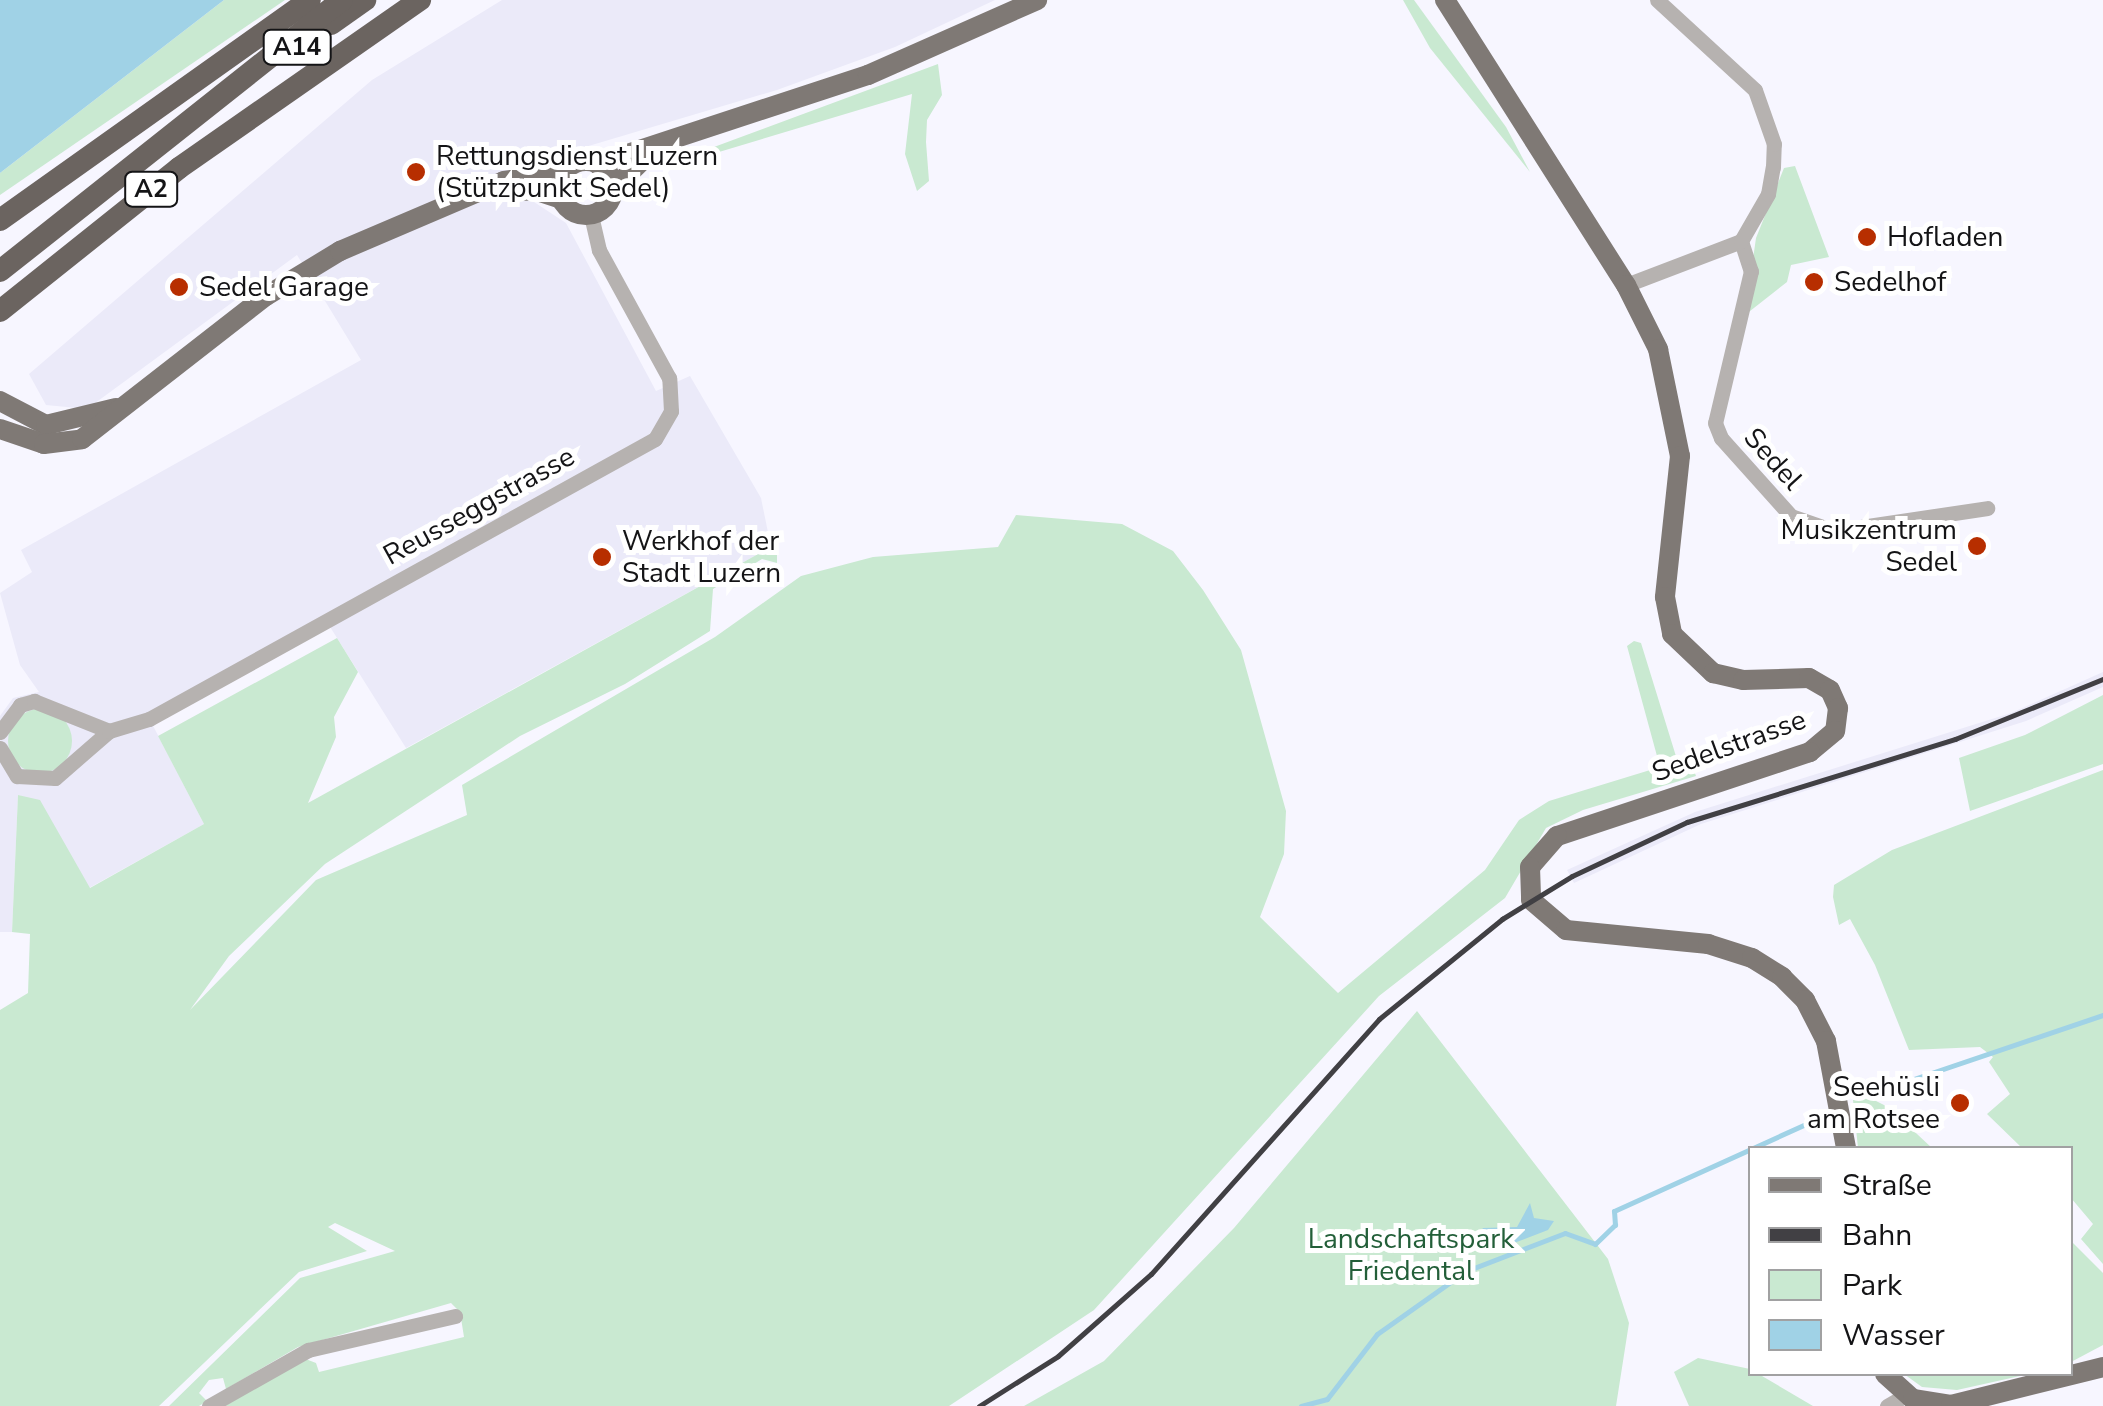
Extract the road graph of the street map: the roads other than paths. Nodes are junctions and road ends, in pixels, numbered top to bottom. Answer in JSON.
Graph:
{"nodes":[{"id":1,"x":310,"y":0,"type":"edge"},
{"id":2,"x":342,"y":0,"type":"edge"},
{"id":3,"x":365,"y":0,"type":"edge"},
{"id":4,"x":420,"y":0,"type":"edge"},
{"id":5,"x":1037,"y":0,"type":"edge"},
{"id":6,"x":1444,"y":0,"type":"edge"},
{"id":7,"x":1657,"y":0,"type":"edge"},
{"id":8,"x":226,"y":90,"type":"junction"},
{"id":9,"x":658,"y":145,"type":"junction"},
{"id":10,"x":597,"y":164,"type":"junction"},
{"id":11,"x":564,"y":172,"type":"junction"},
{"id":12,"x":613,"y":188,"type":"junction"},
{"id":13,"x":479,"y":193,"type":"junction"},
{"id":14,"x":561,"y":199,"type":"junction"},
{"id":15,"x":591,"y":215,"type":"junction"},
{"id":16,"x":0,"y":220,"type":"edge"},
{"id":17,"x":1741,"y":241,"type":"junction"},
{"id":18,"x":0,"y":271,"type":"edge"},
{"id":19,"x":1626,"y":285,"type":"junction"},
{"id":20,"x":0,"y":311,"type":"edge"},
{"id":21,"x":0,"y":401,"type":"edge"},
{"id":22,"x":122,"y":406,"type":"junction"},
{"id":23,"x":0,"y":429,"type":"edge"},
{"id":24,"x":1988,"y":508,"type":"dead end"},
{"id":25,"x":109,"y":731,"type":"junction"},
{"id":26,"x":0,"y":732,"type":"edge"},
{"id":27,"x":0,"y":748,"type":"edge"},
{"id":28,"x":1846,"y":1146,"type":"edge"},
{"id":29,"x":455,"y":1316,"type":"dead end"},
{"id":30,"x":2103,"y":1367,"type":"edge"},
{"id":31,"x":2073,"y":1374,"type":"edge"},
{"id":32,"x":1886,"y":1376,"type":"edge"},
{"id":33,"x":2067,"y":1376,"type":"edge"},
{"id":34,"x":1896,"y":1400,"type":"edge"},
{"id":35,"x":210,"y":1406,"type":"edge"}],
"edges":[{"from":1,"to":16,"type":"highway"},
{"from":2,"to":8,"type":"highway","number":"A2"},
{"from":3,"to":8,"type":"highway","number":"A14"},
{"from":4,"to":20,"type":"highway","number":"A2"},
{"from":5,"to":9,"type":"main road"},
{"from":6,"to":19,"type":"main road","name":"Sedelstrasse"},
{"from":7,"to":17,"type":"street"},
{"from":8,"to":18,"type":"highway","number":"A2"},
{"from":9,"to":10,"type":"main road"},
{"from":9,"to":12,"type":"main road"},
{"from":10,"to":11,"type":"main road"},
{"from":10,"to":12,"type":"main road"},
{"from":11,"to":13,"type":"main road"},
{"from":11,"to":14,"type":"main road"},
{"from":12,"to":15,"type":"main road"},
{"from":13,"to":14,"type":"main road"},
{"from":13,"to":22,"type":"main road"},
{"from":14,"to":15,"type":"main road"},
{"from":15,"to":25,"type":"street","name":"Reusseggstrasse"},
{"from":17,"to":19,"type":"street"},
{"from":17,"to":24,"type":"street","name":"Sedel"},
{"from":19,"to":28,"type":"main road","name":"Sedelstrasse"},
{"from":21,"to":22,"type":"main road"},
{"from":22,"to":23,"type":"main road"},
{"from":25,"to":26,"type":"street"},
{"from":25,"to":27,"type":"street","name":"Reusseggstrasse"},
{"from":29,"to":35,"type":"street"},
{"from":30,"to":31,"type":"main road"},
{"from":32,"to":34,"type":"main road"},
{"from":33,"to":34,"type":"main road"}]}
